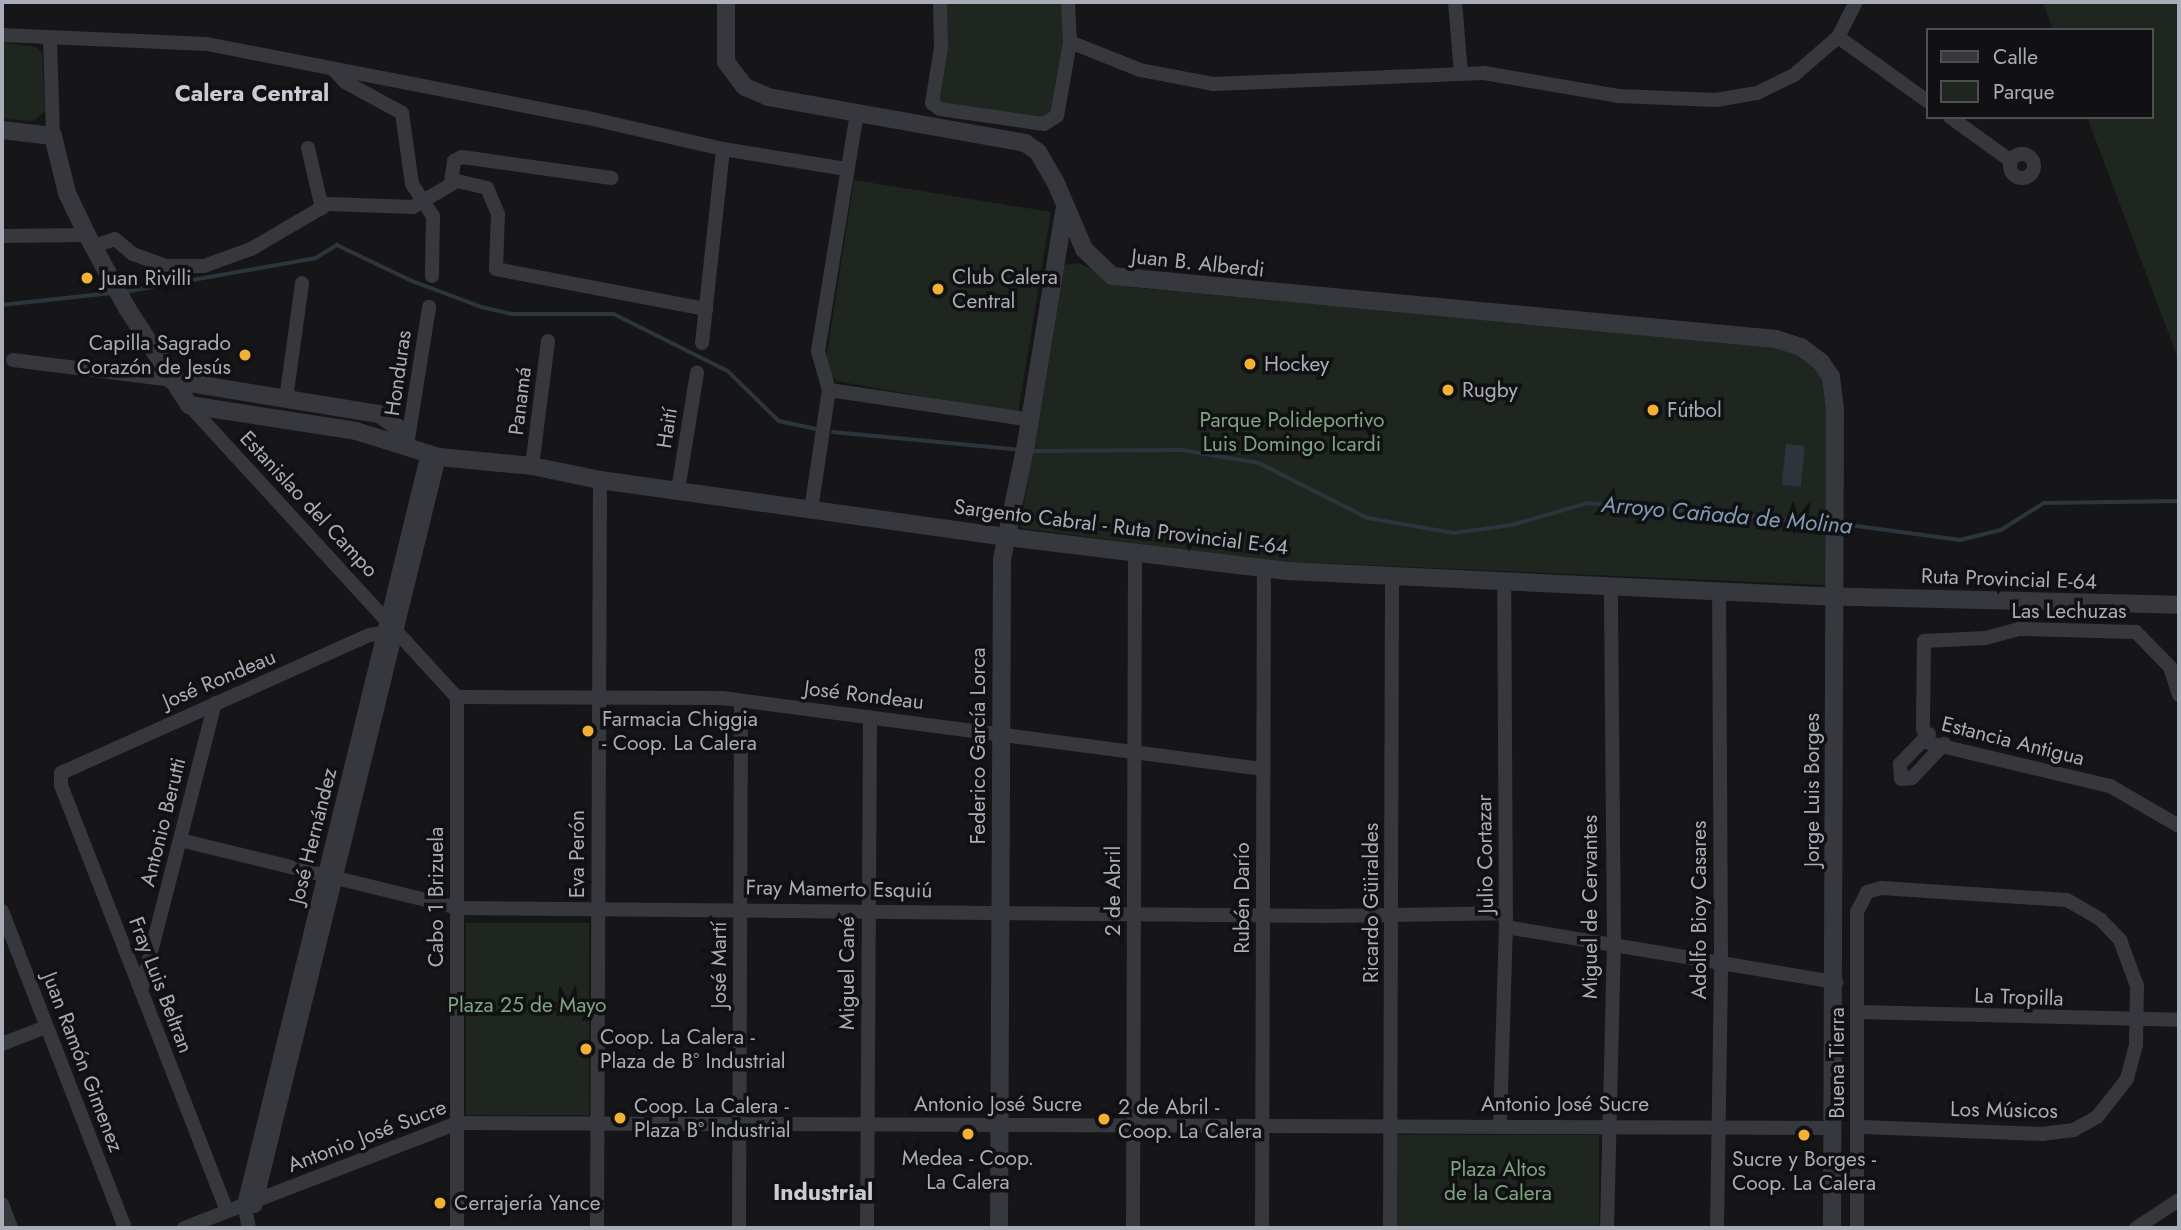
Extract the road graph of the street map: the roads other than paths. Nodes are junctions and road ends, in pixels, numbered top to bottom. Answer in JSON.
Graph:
{"nodes":[{"id":1,"x":726,"y":2,"type":"edge"},
{"id":2,"x":940,"y":2,"type":"edge"},
{"id":3,"x":1068,"y":2,"type":"edge"},
{"id":4,"x":1455,"y":2,"type":"edge"},
{"id":5,"x":1856,"y":2,"type":"edge"},
{"id":6,"x":2,"y":35,"type":"edge"},
{"id":7,"x":1838,"y":37,"type":"junction"},
{"id":8,"x":50,"y":39,"type":"junction"},
{"id":9,"x":1070,"y":43,"type":"junction"},
{"id":10,"x":333,"y":69,"type":"junction"},
{"id":11,"x":1461,"y":74,"type":"junction"},
{"id":12,"x":1926,"y":100,"type":"edge"},
{"id":13,"x":857,"y":114,"type":"junction"},
{"id":14,"x":1953,"y":119,"type":"edge"},
{"id":15,"x":2,"y":130,"type":"edge"},
{"id":16,"x":53,"y":136,"type":"junction"},
{"id":17,"x":308,"y":148,"type":"dead end"},
{"id":18,"x":723,"y":149,"type":"junction"},
{"id":19,"x":2011,"y":161,"type":"dead end"},
{"id":20,"x":846,"y":169,"type":"junction"},
{"id":21,"x":612,"y":178,"type":"dead end"},
{"id":22,"x":451,"y":181,"type":"junction"},
{"id":23,"x":423,"y":201,"type":"junction"},
{"id":24,"x":1065,"y":207,"type":"junction"},
{"id":25,"x":322,"y":208,"type":"junction"},
{"id":26,"x":2,"y":236,"type":"edge"},
{"id":27,"x":91,"y":241,"type":"junction"},
{"id":28,"x":1097,"y":266,"type":"junction"},
{"id":29,"x":1055,"y":269,"type":"junction"},
{"id":30,"x":432,"y":276,"type":"dead end"},
{"id":31,"x":302,"y":283,"type":"dead end"},
{"id":32,"x":429,"y":307,"type":"dead end"},
{"id":33,"x":706,"y":309,"type":"junction"},
{"id":34,"x":548,"y":341,"type":"dead end"},
{"id":35,"x":702,"y":343,"type":"dead end"},
{"id":36,"x":1816,"y":357,"type":"joint"},
{"id":37,"x":13,"y":360,"type":"dead end"},
{"id":38,"x":697,"y":373,"type":"dead end"},
{"id":39,"x":171,"y":380,"type":"junction"},
{"id":40,"x":829,"y":390,"type":"junction"},
{"id":41,"x":286,"y":399,"type":"junction"},
{"id":42,"x":190,"y":405,"type":"junction"},
{"id":43,"x":1031,"y":420,"type":"junction"},
{"id":44,"x":407,"y":445,"type":"junction"},
{"id":45,"x":433,"y":455,"type":"junction"},
{"id":46,"x":532,"y":466,"type":"junction"},
{"id":47,"x":600,"y":480,"type":"junction"},
{"id":48,"x":678,"y":490,"type":"junction"},
{"id":49,"x":811,"y":510,"type":"junction"},
{"id":50,"x":1007,"y":537,"type":"junction"},
{"id":51,"x":1135,"y":553,"type":"junction"},
{"id":52,"x":1265,"y":568,"type":"junction"},
{"id":53,"x":1392,"y":578,"type":"junction"},
{"id":54,"x":1504,"y":583,"type":"junction"},
{"id":55,"x":1611,"y":587,"type":"junction"},
{"id":56,"x":1718,"y":592,"type":"junction"},
{"id":57,"x":1837,"y":596,"type":"junction"},
{"id":58,"x":2179,"y":605,"type":"edge"},
{"id":59,"x":390,"y":627,"type":"junction"},
{"id":60,"x":1929,"y":639,"type":"joint"},
{"id":61,"x":2179,"y":695,"type":"edge"},
{"id":62,"x":457,"y":696,"type":"junction"},
{"id":63,"x":598,"y":697,"type":"junction"},
{"id":64,"x":741,"y":701,"type":"junction"},
{"id":65,"x":215,"y":703,"type":"junction"},
{"id":66,"x":870,"y":717,"type":"junction"},
{"id":67,"x":1001,"y":733,"type":"junction"},
{"id":68,"x":1928,"y":735,"type":"junction"},
{"id":69,"x":1943,"y":744,"type":"junction"},
{"id":70,"x":1134,"y":752,"type":"junction"},
{"id":71,"x":1264,"y":769,"type":"junction"},
{"id":72,"x":61,"y":773,"type":"joint"},
{"id":73,"x":2179,"y":816,"type":"edge"},
{"id":74,"x":2179,"y":825,"type":"edge"},
{"id":75,"x":180,"y":840,"type":"junction"},
{"id":76,"x":331,"y":877,"type":"junction"},
{"id":77,"x":1862,"y":899,"type":"joint"},
{"id":78,"x":457,"y":908,"type":"junction"},
{"id":79,"x":740,"y":909,"type":"junction"},
{"id":80,"x":598,"y":910,"type":"junction"},
{"id":81,"x":2,"y":911,"type":"edge"},
{"id":82,"x":1001,"y":911,"type":"junction"},
{"id":83,"x":869,"y":912,"type":"junction"},
{"id":84,"x":1134,"y":913,"type":"junction"},
{"id":85,"x":1393,"y":913,"type":"junction"},
{"id":86,"x":1263,"y":915,"type":"junction"},
{"id":87,"x":1506,"y":920,"type":"junction"},
{"id":88,"x":1614,"y":945,"type":"junction"},
{"id":89,"x":1721,"y":962,"type":"junction"},
{"id":90,"x":1836,"y":982,"type":"junction"},
{"id":91,"x":141,"y":991,"type":"junction"},
{"id":92,"x":1858,"y":1012,"type":"junction"},
{"id":93,"x":2138,"y":1019,"type":"junction"},
{"id":94,"x":2179,"y":1020,"type":"edge"},
{"id":95,"x":46,"y":1027,"type":"junction"},
{"id":96,"x":2,"y":1044,"type":"edge"},
{"id":97,"x":457,"y":1123,"type":"junction"},
{"id":98,"x":740,"y":1123,"type":"junction"},
{"id":99,"x":597,"y":1124,"type":"junction"},
{"id":100,"x":1000,"y":1124,"type":"junction"},
{"id":101,"x":1500,"y":1125,"type":"junction"},
{"id":102,"x":1610,"y":1125,"type":"junction"},
{"id":103,"x":867,"y":1126,"type":"junction"},
{"id":104,"x":1134,"y":1126,"type":"junction"},
{"id":105,"x":1263,"y":1126,"type":"junction"},
{"id":106,"x":1390,"y":1126,"type":"junction"},
{"id":107,"x":1717,"y":1126,"type":"junction"},
{"id":108,"x":1857,"y":1127,"type":"junction"},
{"id":109,"x":1832,"y":1128,"type":"junction"},
{"id":110,"x":2179,"y":1200,"type":"edge"},
{"id":111,"x":250,"y":1203,"type":"junction"},
{"id":112,"x":2,"y":1204,"type":"edge"},
{"id":113,"x":228,"y":1211,"type":"junction"},
{"id":114,"x":11,"y":1228,"type":"edge"},
{"id":115,"x":125,"y":1228,"type":"edge"},
{"id":116,"x":184,"y":1228,"type":"edge"},
{"id":117,"x":249,"y":1228,"type":"edge"},
{"id":118,"x":457,"y":1228,"type":"edge"},
{"id":119,"x":597,"y":1228,"type":"edge"},
{"id":120,"x":739,"y":1228,"type":"edge"},
{"id":121,"x":867,"y":1228,"type":"edge"},
{"id":122,"x":999,"y":1228,"type":"edge"},
{"id":123,"x":1133,"y":1228,"type":"edge"},
{"id":124,"x":1262,"y":1228,"type":"edge"},
{"id":125,"x":1390,"y":1228,"type":"edge"},
{"id":126,"x":1607,"y":1228,"type":"edge"},
{"id":127,"x":1717,"y":1228,"type":"edge"},
{"id":128,"x":1832,"y":1228,"type":"edge"},
{"id":129,"x":1857,"y":1228,"type":"edge"},
{"id":130,"x":2140,"y":1228,"type":"edge"}],
"edges":[{"from":1,"to":13,"type":"street"},
{"from":2,"to":9,"type":"street"},
{"from":3,"to":9,"type":"street"},
{"from":4,"to":11,"type":"street"},
{"from":5,"to":7,"type":"street"},
{"from":6,"to":8,"type":"street"},
{"from":7,"to":11,"type":"street"},
{"from":7,"to":12,"type":"street"},
{"from":8,"to":10,"type":"street"},
{"from":8,"to":16,"type":"street"},
{"from":9,"to":11,"type":"street"},
{"from":10,"to":18,"type":"street"},
{"from":10,"to":23,"type":"street"},
{"from":13,"to":20,"type":"street"},
{"from":13,"to":24,"type":"street"},
{"from":14,"to":19,"type":"street"},
{"from":15,"to":16,"type":"street"},
{"from":16,"to":27,"type":"street"},
{"from":17,"to":25,"type":"street"},
{"from":18,"to":20,"type":"street"},
{"from":18,"to":33,"type":"street"},
{"from":20,"to":40,"type":"street"},
{"from":21,"to":22,"type":"street"},
{"from":22,"to":23,"type":"street"},
{"from":22,"to":33,"type":"street"},
{"from":23,"to":25,"type":"street"},
{"from":23,"to":30,"type":"street"},
{"from":24,"to":28,"type":"street"},
{"from":24,"to":29,"type":"street","name":"Federico García Lorca"},
{"from":25,"to":27,"type":"street"},
{"from":26,"to":27,"type":"street"},
{"from":27,"to":39,"type":"street"},
{"from":28,"to":29,"type":"street"},
{"from":28,"to":36,"type":"street","name":"Juan B. Alberdi"},
{"from":29,"to":43,"type":"street","name":"Federico García Lorca"},
{"from":31,"to":41,"type":"street"},
{"from":32,"to":44,"type":"street","name":"Honduras"},
{"from":33,"to":35,"type":"street"},
{"from":34,"to":46,"type":"street","name":"Panamá"},
{"from":36,"to":57,"type":"street","name":"Jorge Luis Borges"},
{"from":37,"to":39,"type":"street"},
{"from":38,"to":48,"type":"street","name":"Haití"},
{"from":39,"to":41,"type":"street"},
{"from":39,"to":42,"type":"street"},
{"from":40,"to":43,"type":"street"},
{"from":40,"to":49,"type":"street"},
{"from":41,"to":44,"type":"street"},
{"from":42,"to":44,"type":"street","name":"Sargento Cabral - Ruta Provincial E-64"},
{"from":42,"to":59,"type":"street","name":"Estanislao del Campo"},
{"from":43,"to":50,"type":"street","name":"Federico García Lorca"},
{"from":44,"to":45,"type":"street","name":"Sargento Cabral - Ruta Provincial E-64"},
{"from":45,"to":46,"type":"street","name":"Sargento Cabral - Ruta Provincial E-64"},
{"from":45,"to":59,"type":"street","name":"José Hernández"},
{"from":46,"to":47,"type":"street","name":"Sargento Cabral - Ruta Provincial E-64"},
{"from":47,"to":48,"type":"street","name":"Sargento Cabral - Ruta Provincial E-64"},
{"from":47,"to":63,"type":"street","name":"Eva Perón"},
{"from":48,"to":49,"type":"street","name":"Sargento Cabral - Ruta Provincial E-64"},
{"from":49,"to":50,"type":"street","name":"Sargento Cabral - Ruta Provincial E-64"},
{"from":50,"to":51,"type":"street","name":"Sargento Cabral - Ruta Provincial E-64"},
{"from":50,"to":67,"type":"street","name":"Federico García Lorca"},
{"from":51,"to":52,"type":"street","name":"Sargento Cabral - Ruta Provincial E-64"},
{"from":51,"to":70,"type":"street","name":"2 de Abril"},
{"from":52,"to":53,"type":"street","name":"Sargento Cabral - Ruta Provincial E-64"},
{"from":52,"to":71,"type":"street","name":"Rubén Darío"},
{"from":53,"to":54,"type":"street","name":"Sargento Cabral - Ruta Provincial E-64"},
{"from":53,"to":85,"type":"street","name":"Ricardo Güiraldes"},
{"from":54,"to":55,"type":"street","name":"Sargento Cabral - Ruta Provincial E-64"},
{"from":54,"to":87,"type":"street","name":"Julio Cortazar"},
{"from":55,"to":56,"type":"street","name":"Sargento Cabral - Ruta Provincial E-64"},
{"from":55,"to":88,"type":"street","name":"Miguel de Cervantes"},
{"from":56,"to":57,"type":"street","name":"Sargento Cabral - Ruta Provincial E-64"},
{"from":56,"to":89,"type":"street","name":"Adolfo Bioy Casares"},
{"from":57,"to":58,"type":"street","name":"Ruta Provincial E-64"},
{"from":57,"to":90,"type":"street","name":"Jorge Luis Borges"},
{"from":59,"to":62,"type":"street"},
{"from":59,"to":65,"type":"street","name":"José Rondeau"},
{"from":59,"to":76,"type":"street","name":"José Hernández"},
{"from":60,"to":61,"type":"street","name":"Las Lechuzas"},
{"from":60,"to":68,"type":"street","name":"Estancia Antigua"},
{"from":62,"to":63,"type":"street","name":"José Rondeau"},
{"from":62,"to":78,"type":"street","name":"Cabo 1 Brizuela"},
{"from":63,"to":64,"type":"street","name":"José Rondeau"},
{"from":63,"to":80,"type":"street","name":"Eva Perón"},
{"from":64,"to":66,"type":"street","name":"José Rondeau"},
{"from":64,"to":79,"type":"street","name":"José Martí"},
{"from":65,"to":72,"type":"street","name":"José Rondeau"},
{"from":65,"to":75,"type":"street","name":"Antonio Berutti"},
{"from":66,"to":67,"type":"street","name":"José Rondeau"},
{"from":66,"to":83,"type":"street","name":"Miguel Cané"},
{"from":67,"to":70,"type":"street","name":"José Rondeau"},
{"from":67,"to":82,"type":"street","name":"Federico García Lorca"},
{"from":68,"to":69,"type":"street","name":"Estancia Antigua"},
{"from":68,"to":69,"type":"street"},
{"from":69,"to":73,"type":"street","name":"Estancia Antigua"},
{"from":69,"to":74,"type":"street","name":"Estancia Antigua"},
{"from":70,"to":71,"type":"street","name":"José Rondeau"},
{"from":70,"to":84,"type":"street","name":"2 de Abril"},
{"from":71,"to":86,"type":"street","name":"Rubén Darío"},
{"from":72,"to":91,"type":"street","name":"Fray Luis Beltran"},
{"from":75,"to":76,"type":"street","name":"Fray Mamerto Esquiú"},
{"from":75,"to":91,"type":"street","name":"Antonio Berutti"},
{"from":76,"to":78,"type":"street","name":"Fray Mamerto Esquiú"},
{"from":76,"to":111,"type":"street","name":"José Hernández"},
{"from":77,"to":92,"type":"street","name":"Buena Tierra"},
{"from":77,"to":93,"type":"street","name":"Los Músicos"},
{"from":78,"to":80,"type":"street","name":"Fray Mamerto Esquiú"},
{"from":78,"to":97,"type":"street","name":"Cabo 1 Brizuela"},
{"from":79,"to":80,"type":"street","name":"Fray Mamerto Esquiú"},
{"from":79,"to":83,"type":"street","name":"Fray Mamerto Esquiú"},
{"from":79,"to":98,"type":"street","name":"José Martí"},
{"from":80,"to":99,"type":"street","name":"Eva Perón"},
{"from":81,"to":95,"type":"street","name":"Juan Ramón Gimenez"},
{"from":82,"to":83,"type":"street","name":"Fray Mamerto Esquiú"},
{"from":82,"to":84,"type":"street","name":"Fray Mamerto Esquiú"},
{"from":82,"to":100,"type":"street","name":"Federico García Lorca"},
{"from":83,"to":103,"type":"street","name":"Miguel Cané"},
{"from":84,"to":86,"type":"street","name":"Fray Mamerto Esquiú"},
{"from":84,"to":104,"type":"street","name":"2 de Abril"},
{"from":85,"to":86,"type":"street","name":"Fray Mamerto Esquiú"},
{"from":85,"to":87,"type":"street","name":"Fray Mamerto Esquiú"},
{"from":85,"to":106,"type":"street","name":"Ricardo Güiraldes"},
{"from":86,"to":105,"type":"street","name":"Rubén Darío"},
{"from":87,"to":88,"type":"street","name":"Fray Mamerto Esquiú"},
{"from":87,"to":101,"type":"street","name":"Julio Cortazar"},
{"from":88,"to":89,"type":"street","name":"Fray Mamerto Esquiú"},
{"from":88,"to":102,"type":"street","name":"Miguel de Cervantes"},
{"from":89,"to":90,"type":"street","name":"Fray Mamerto Esquiú"},
{"from":89,"to":107,"type":"street","name":"Adolfo Bioy Casares"},
{"from":90,"to":109,"type":"street","name":"Jorge Luis Borges"},
{"from":91,"to":113,"type":"street","name":"Fray Luis Beltran"},
{"from":92,"to":93,"type":"street","name":"La Tropilla"},
{"from":92,"to":108,"type":"street","name":"Buena Tierra"},
{"from":93,"to":94,"type":"street","name":"La Tropilla"},
{"from":93,"to":108,"type":"street","name":"Los Músicos"},
{"from":95,"to":96,"type":"street"},
{"from":95,"to":115,"type":"street","name":"Juan Ramón Gimenez"},
{"from":97,"to":99,"type":"street","name":"Antonio José Sucre"},
{"from":97,"to":111,"type":"street","name":"Antonio José Sucre"},
{"from":97,"to":118,"type":"street","name":"Cabo 1 Brizuela"},
{"from":98,"to":99,"type":"street","name":"Antonio José Sucre"},
{"from":98,"to":103,"type":"street","name":"Antonio José Sucre"},
{"from":98,"to":120,"type":"street","name":"José Martí"},
{"from":99,"to":119,"type":"street","name":"Eva Perón"},
{"from":100,"to":103,"type":"street","name":"Antonio José Sucre"},
{"from":100,"to":104,"type":"street","name":"Antonio José Sucre"},
{"from":100,"to":122,"type":"street","name":"Federico García Lorca"},
{"from":101,"to":102,"type":"street","name":"Antonio José Sucre"},
{"from":101,"to":106,"type":"street","name":"Antonio José Sucre"},
{"from":102,"to":107,"type":"street","name":"Antonio José Sucre"},
{"from":102,"to":126,"type":"street","name":"Miguel de Cervantes"},
{"from":103,"to":121,"type":"street","name":"Miguel Cané"},
{"from":104,"to":105,"type":"street","name":"Antonio José Sucre"},
{"from":104,"to":123,"type":"street","name":"2 de Abril"},
{"from":105,"to":106,"type":"street","name":"Antonio José Sucre"},
{"from":105,"to":124,"type":"street","name":"Rubén Darío"},
{"from":106,"to":125,"type":"street","name":"Ricardo Güiraldes"},
{"from":107,"to":109,"type":"street","name":"Antonio José Sucre"},
{"from":107,"to":127,"type":"street","name":"Adolfo Bioy Casares"},
{"from":108,"to":129,"type":"street","name":"Buena Tierra"},
{"from":109,"to":128,"type":"street","name":"Jorge Luis Borges"},
{"from":110,"to":130,"type":"street"},
{"from":111,"to":113,"type":"street","name":"Antonio José Sucre"},
{"from":111,"to":117,"type":"street","name":"José Hernández"},
{"from":112,"to":114,"type":"street"},
{"from":113,"to":116,"type":"street","name":"Antonio José Sucre"}]}
